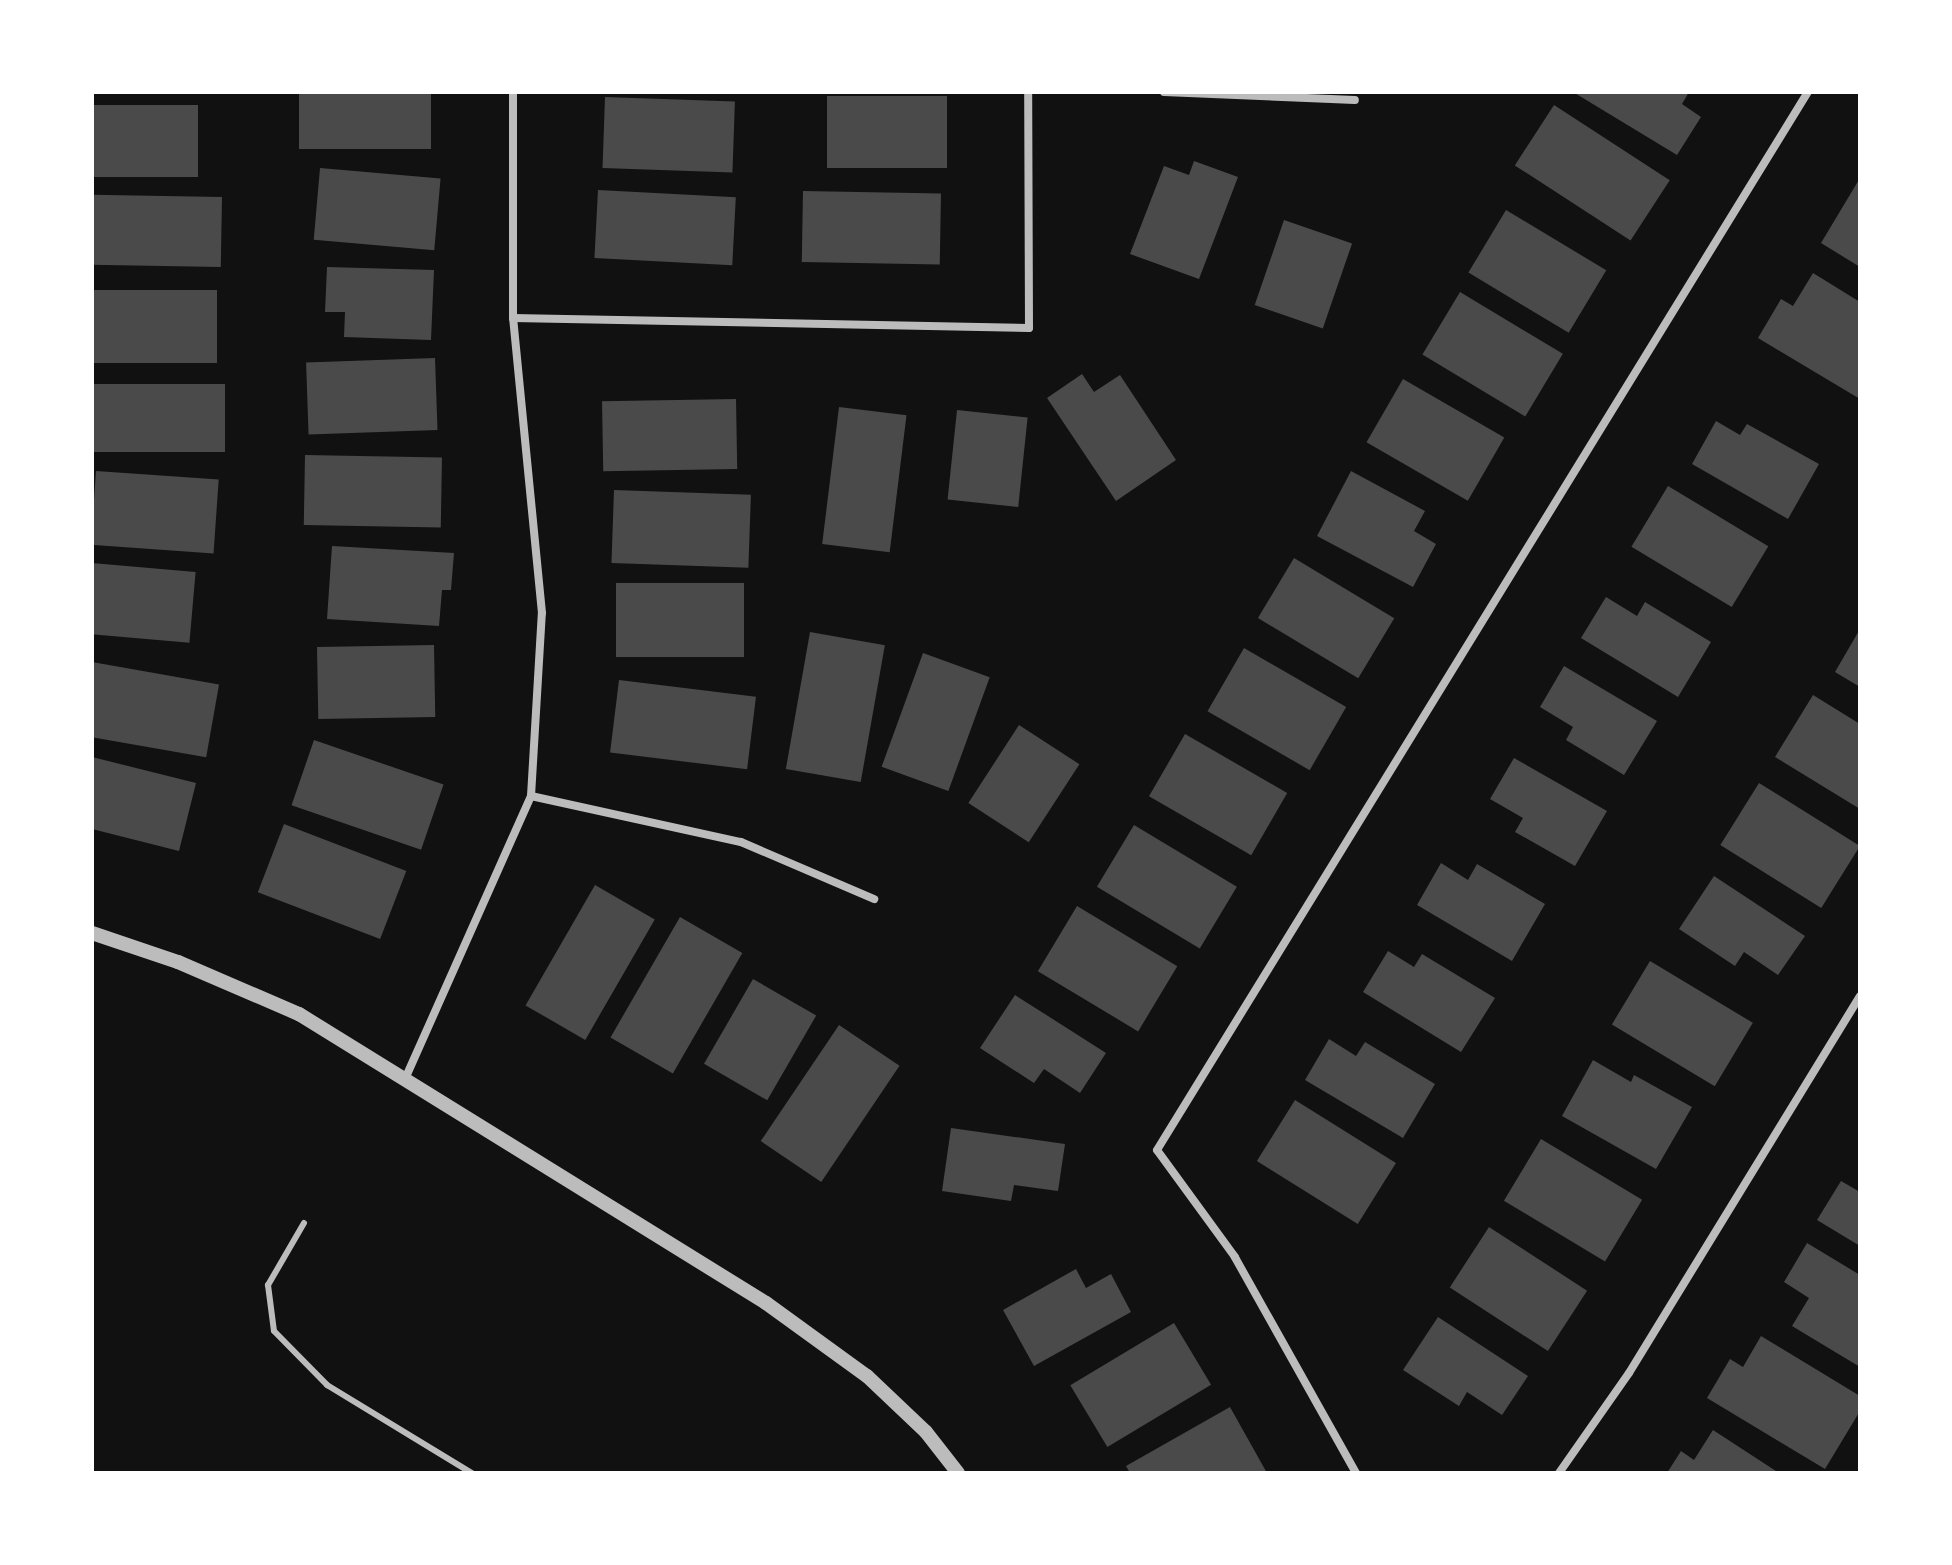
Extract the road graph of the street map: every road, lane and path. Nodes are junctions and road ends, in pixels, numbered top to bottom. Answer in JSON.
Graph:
{"nodes":[{"id":1,"x":513,"y":92,"type":"edge"},
{"id":2,"x":1028,"y":92,"type":"edge"},
{"id":3,"x":1164,"y":92,"type":"edge"},
{"id":4,"x":1808,"y":92,"type":"edge"},
{"id":5,"x":1355,"y":100,"type":"dead end"},
{"id":6,"x":513,"y":318,"type":"junction"},
{"id":7,"x":531,"y":796,"type":"junction"},
{"id":8,"x":874,"y":899,"type":"dead end"},
{"id":9,"x":92,"y":933,"type":"edge"},
{"id":10,"x":1860,"y":996,"type":"edge"},
{"id":11,"x":405,"y":1079,"type":"junction"},
{"id":12,"x":304,"y":1223,"type":"dead end"},
{"id":13,"x":472,"y":1473,"type":"edge"},
{"id":14,"x":958,"y":1473,"type":"edge"},
{"id":15,"x":1356,"y":1473,"type":"edge"},
{"id":16,"x":1559,"y":1473,"type":"edge"}],
"edges":[{"from":1,"to":6,"type":"street"},
{"from":2,"to":6,"type":"street"},
{"from":3,"to":5,"type":"street"},
{"from":4,"to":15,"type":"street"},
{"from":6,"to":7,"type":"street"},
{"from":7,"to":8,"type":"street"},
{"from":7,"to":11,"type":"street"},
{"from":9,"to":11,"type":"street"},
{"from":10,"to":16,"type":"street"},
{"from":11,"to":14,"type":"street"},
{"from":12,"to":13,"type":"lane"}]}
